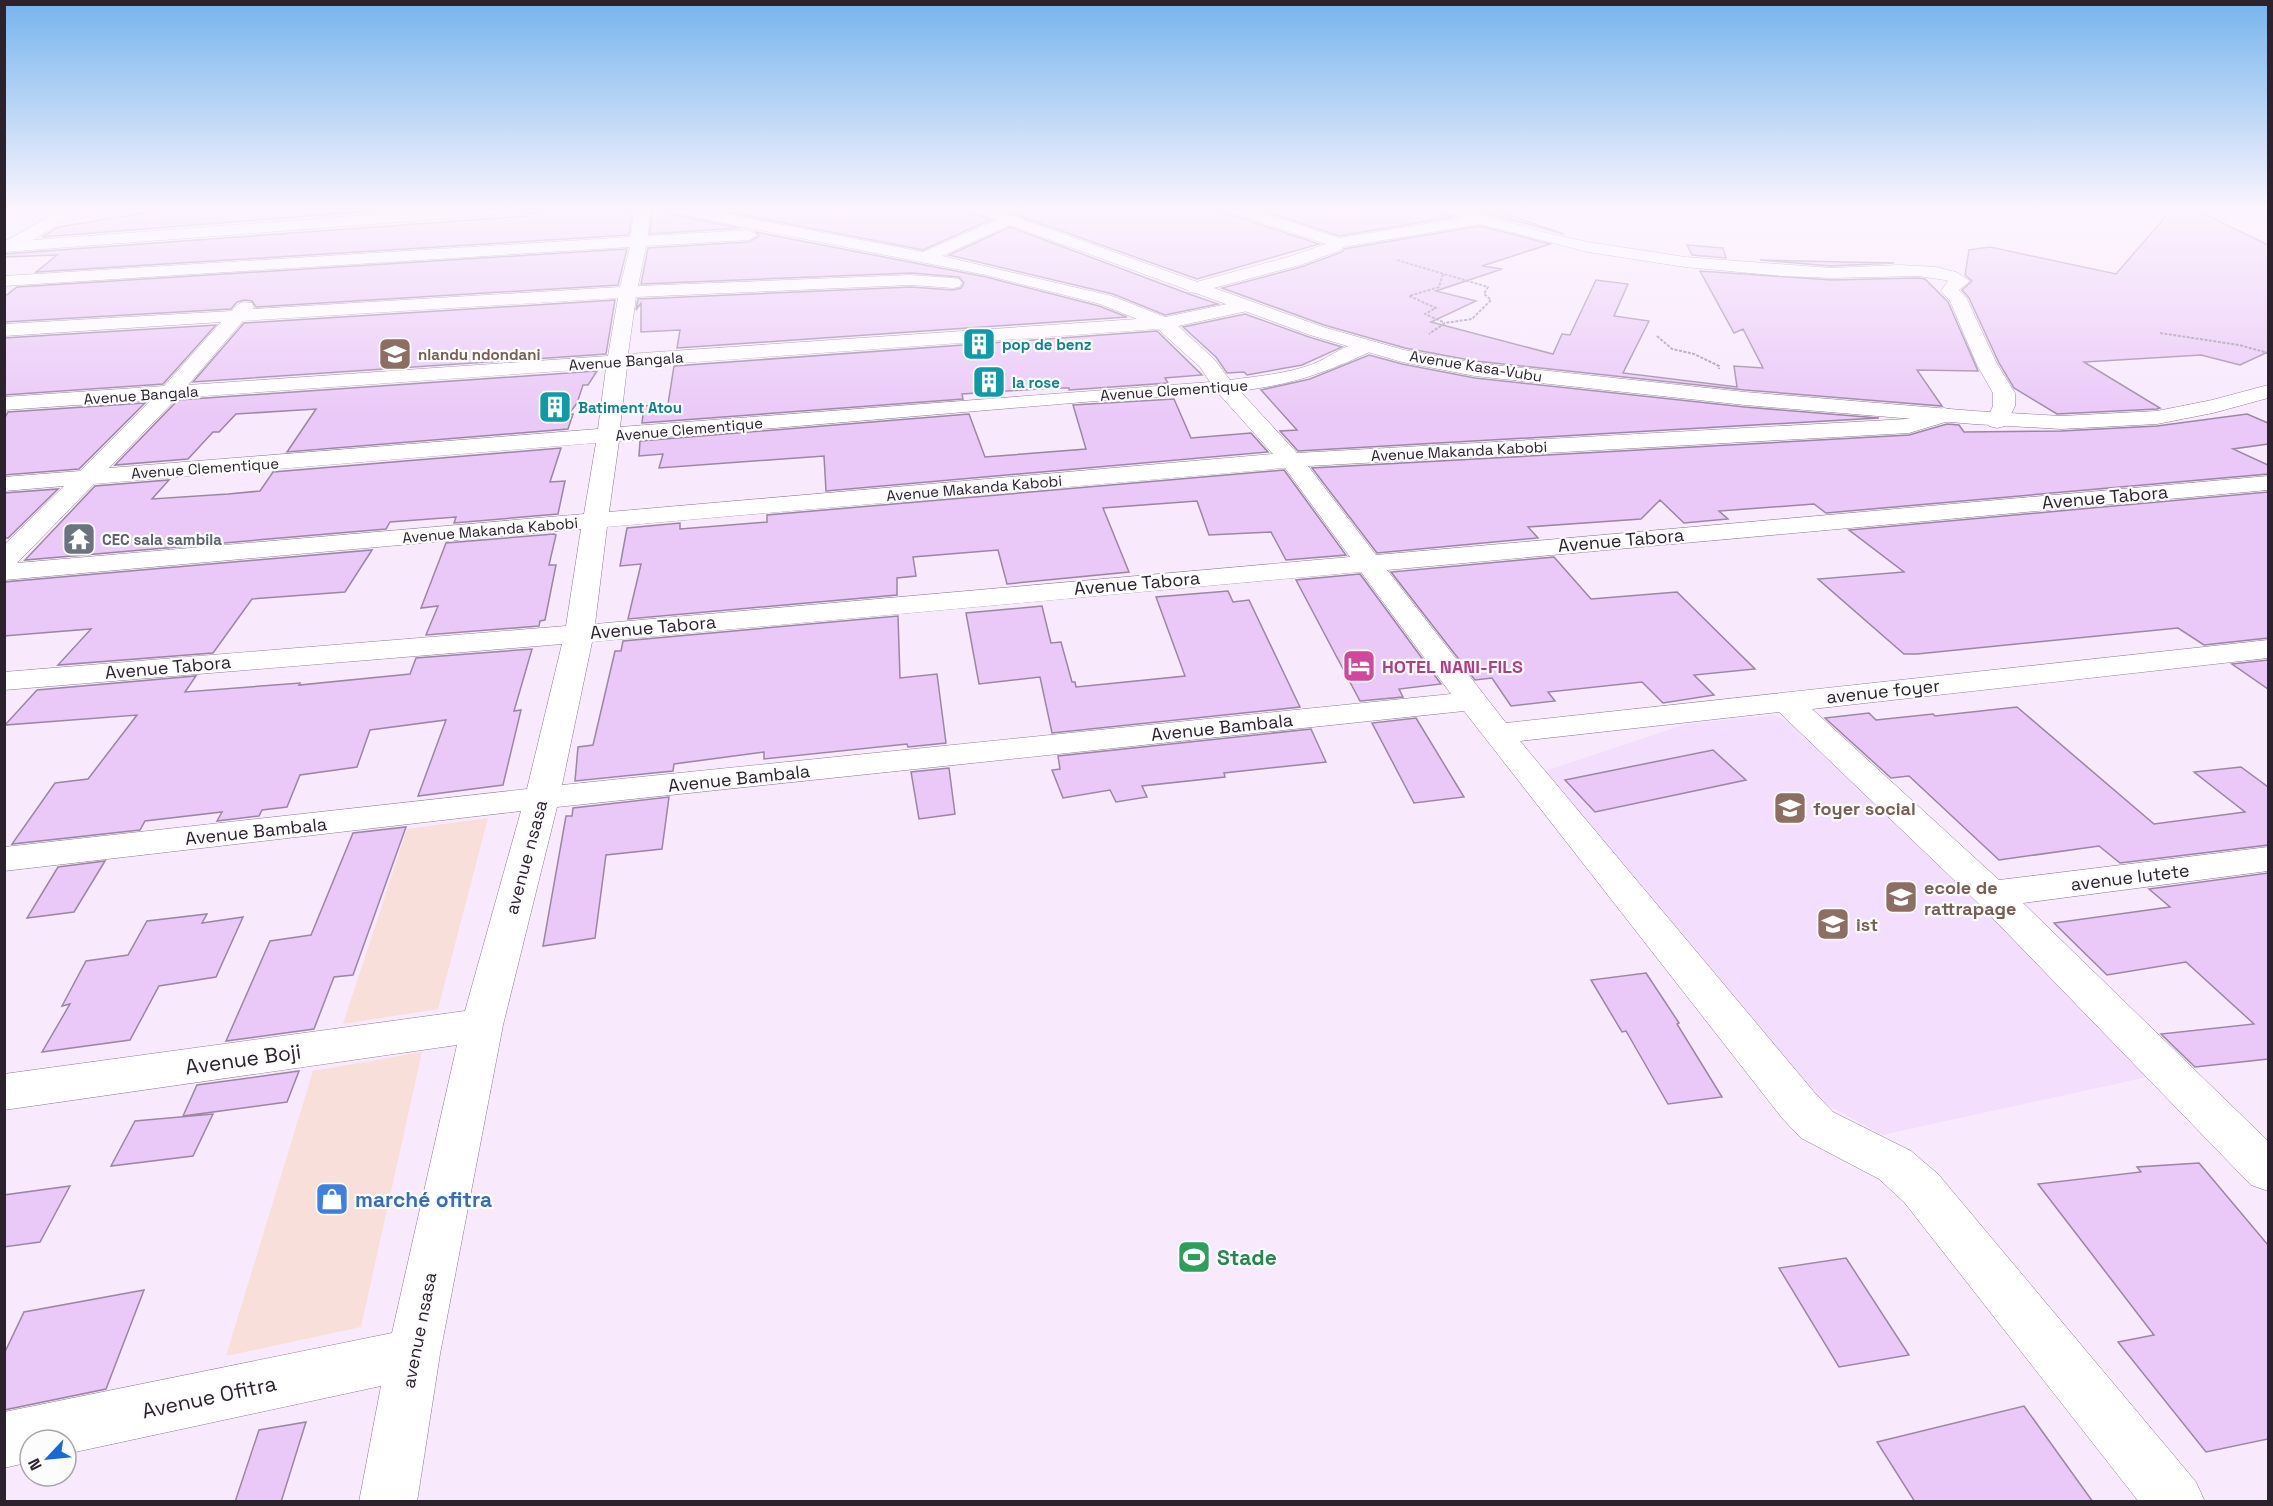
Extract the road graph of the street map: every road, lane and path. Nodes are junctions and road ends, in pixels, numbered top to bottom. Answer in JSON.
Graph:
{"nodes":[{"id":1,"x":54,"y":278,"type":"edge"},
{"id":2,"x":270,"y":278,"type":"edge"},
{"id":3,"x":630,"y":278,"type":"edge"},
{"id":4,"x":1016,"y":278,"type":"edge"},
{"id":5,"x":1169,"y":278,"type":"edge"},
{"id":6,"x":1231,"y":278,"type":"edge"},
{"id":7,"x":1442,"y":278,"type":"edge"},
{"id":8,"x":1458,"y":278,"type":"edge"},
{"id":9,"x":1958,"y":278,"type":"edge"},
{"id":10,"x":4,"y":281,"type":"edge"},
{"id":11,"x":953,"y":283,"type":"dead end"},
{"id":12,"x":1195,"y":288,"type":"junction"},
{"id":13,"x":628,"y":292,"type":"junction"},
{"id":14,"x":1246,"y":306,"type":"junction"},
{"id":15,"x":237,"y":316,"type":"junction"},
{"id":16,"x":1163,"y":323,"type":"junction"},
{"id":17,"x":1445,"y":323,"type":"junction"},
{"id":18,"x":4,"y":330,"type":"edge"},
{"id":19,"x":2160,"y":333,"type":"dead end"},
{"id":20,"x":1367,"y":346,"type":"junction"},
{"id":21,"x":2268,"y":353,"type":"edge"},
{"id":22,"x":1412,"y":357,"type":"junction"},
{"id":23,"x":616,"y":362,"type":"junction"},
{"id":24,"x":1224,"y":387,"type":"junction"},
{"id":25,"x":2268,"y":391,"type":"edge"},
{"id":26,"x":170,"y":393,"type":"junction"},
{"id":27,"x":4,"y":404,"type":"edge"},
{"id":28,"x":1944,"y":415,"type":"junction"},
{"id":29,"x":1997,"y":420,"type":"junction"},
{"id":30,"x":608,"y":436,"type":"junction"},
{"id":31,"x":1291,"y":460,"type":"junction"},
{"id":32,"x":88,"y":477,"type":"junction"},
{"id":33,"x":2268,"y":483,"type":"edge"},
{"id":34,"x":4,"y":484,"type":"edge"},
{"id":35,"x":594,"y":521,"type":"junction"},
{"id":36,"x":4,"y":561,"type":"edge"},
{"id":37,"x":1369,"y":562,"type":"junction"},
{"id":38,"x":4,"y":572,"type":"edge"},
{"id":39,"x":579,"y":634,"type":"junction"},
{"id":40,"x":2268,"y":649,"type":"edge"},
{"id":41,"x":4,"y":681,"type":"edge"},
{"id":42,"x":1473,"y":701,"type":"junction"},
{"id":43,"x":1786,"y":702,"type":"junction"},
{"id":44,"x":1497,"y":734,"type":"junction"},
{"id":45,"x":542,"y":798,"type":"junction"},
{"id":46,"x":4,"y":859,"type":"edge"},
{"id":47,"x":2268,"y":860,"type":"edge"},
{"id":48,"x":1991,"y":894,"type":"junction"},
{"id":49,"x":482,"y":1025,"type":"junction"},
{"id":50,"x":4,"y":1092,"type":"edge"},
{"id":51,"x":2268,"y":1171,"type":"edge"},
{"id":52,"x":414,"y":1354,"type":"junction"},
{"id":53,"x":4,"y":1440,"type":"edge"},
{"id":54,"x":388,"y":1502,"type":"edge"},
{"id":55,"x":2176,"y":1502,"type":"edge"}],
"edges":[{"from":1,"to":10,"type":"main road"},
{"from":2,"to":15,"type":"main road"},
{"from":3,"to":13,"type":"main road","name":"avenue nsasa"},
{"from":4,"to":16,"type":"main road"},
{"from":5,"to":12,"type":"main road","name":"Avenue Kasa-Vubu"},
{"from":6,"to":12,"type":"main road"},
{"from":7,"to":17,"type":"path"},
{"from":8,"to":17,"type":"path"},
{"from":9,"to":29,"type":"main road"},
{"from":11,"to":13,"type":"main road"},
{"from":12,"to":14,"type":"main road","name":"Avenue Kasa-Vubu"},
{"from":13,"to":15,"type":"main road"},
{"from":13,"to":23,"type":"main road","name":"avenue nsasa"},
{"from":14,"to":16,"type":"main road","name":"Avenue Bangala"},
{"from":14,"to":20,"type":"main road","name":"Avenue Kasa-Vubu"},
{"from":15,"to":18,"type":"main road"},
{"from":15,"to":26,"type":"main road"},
{"from":16,"to":23,"type":"main road","name":"Avenue Bangala"},
{"from":16,"to":24,"type":"main road"},
{"from":17,"to":22,"type":"path"},
{"from":19,"to":21,"type":"path"},
{"from":20,"to":22,"type":"main road","name":"Avenue Kasa-Vubu"},
{"from":20,"to":24,"type":"main road","name":"Avenue Clementique"},
{"from":22,"to":28,"type":"main road","name":"Avenue Kasa-Vubu"},
{"from":23,"to":26,"type":"main road","name":"Avenue Bangala"},
{"from":23,"to":30,"type":"main road","name":"avenue nsasa"},
{"from":24,"to":30,"type":"main road","name":"Avenue Clementique"},
{"from":24,"to":31,"type":"main road"},
{"from":25,"to":29,"type":"main road","name":"Avenue Kasa-Vubu"},
{"from":26,"to":27,"type":"main road","name":"Avenue Bangala"},
{"from":26,"to":32,"type":"main road"},
{"from":28,"to":29,"type":"main road","name":"Avenue Kasa-Vubu"},
{"from":28,"to":31,"type":"main road","name":"Avenue Makanda Kabobi"},
{"from":30,"to":32,"type":"main road","name":"Avenue Clementique"},
{"from":30,"to":35,"type":"main road","name":"avenue nsasa"},
{"from":31,"to":35,"type":"main road","name":"Avenue Makanda Kabobi"},
{"from":31,"to":37,"type":"main road"},
{"from":32,"to":34,"type":"main road","name":"Avenue Clementique"},
{"from":32,"to":36,"type":"main road"},
{"from":33,"to":37,"type":"main road","name":"Avenue Tabora"},
{"from":35,"to":38,"type":"main road","name":"Avenue Makanda Kabobi"},
{"from":35,"to":39,"type":"main road","name":"avenue nsasa"},
{"from":37,"to":39,"type":"main road","name":"Avenue Tabora"},
{"from":37,"to":42,"type":"main road"},
{"from":39,"to":41,"type":"main road","name":"Avenue Tabora"},
{"from":39,"to":45,"type":"main road","name":"avenue nsasa"},
{"from":40,"to":43,"type":"main road","name":"avenue foyer"},
{"from":42,"to":44,"type":"main road"},
{"from":42,"to":45,"type":"main road","name":"Avenue Bambala"},
{"from":43,"to":44,"type":"main road","name":"avenue foyer"},
{"from":43,"to":48,"type":"main road"},
{"from":44,"to":55,"type":"main road"},
{"from":45,"to":46,"type":"main road","name":"Avenue Bambala"},
{"from":45,"to":49,"type":"main road","name":"avenue nsasa"},
{"from":47,"to":48,"type":"main road","name":"avenue lutete"},
{"from":48,"to":51,"type":"main road"},
{"from":49,"to":50,"type":"main road","name":"Avenue Boji"},
{"from":49,"to":52,"type":"main road","name":"avenue nsasa"},
{"from":52,"to":53,"type":"main road","name":"Avenue Ofitra"},
{"from":52,"to":54,"type":"main road","name":"avenue nsasa"}]}
